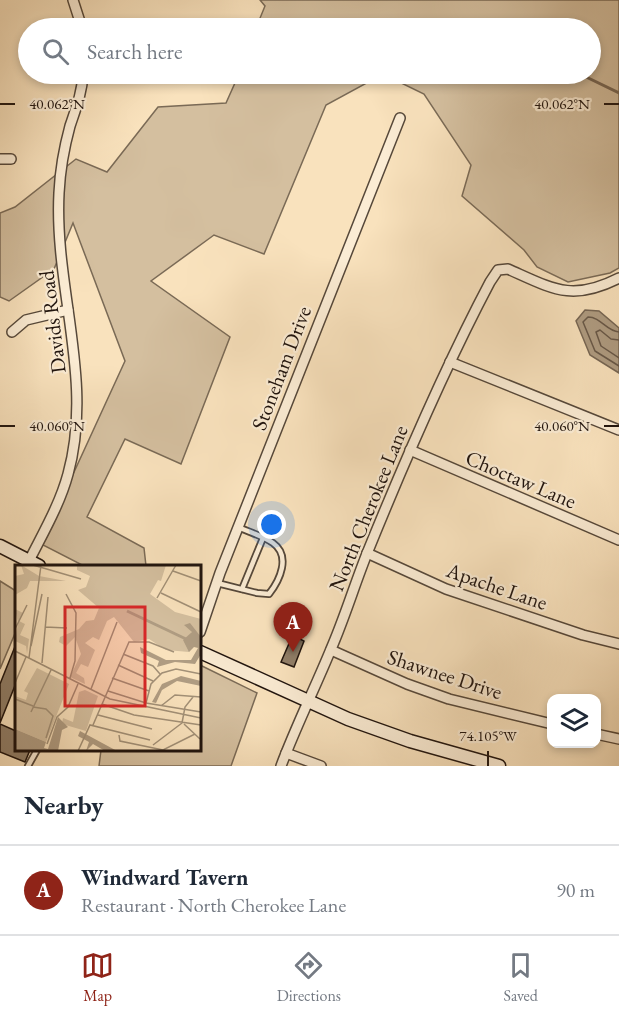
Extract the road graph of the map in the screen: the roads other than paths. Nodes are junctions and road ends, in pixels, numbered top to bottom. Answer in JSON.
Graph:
{"nodes":[{"id":1,"x":73,"y":0,"type":"edge"},
{"id":2,"x":79,"y":18,"type":"edge"},
{"id":3,"x":81,"y":84,"type":"edge"},
{"id":4,"x":400,"y":118,"type":"dead end"},
{"id":5,"x":0,"y":159,"type":"edge"},
{"id":6,"x":11,"y":159,"type":"dead end"},
{"id":7,"x":619,"y":278,"type":"edge"},
{"id":8,"x":68,"y":310,"type":"junction"},
{"id":9,"x":12,"y":332,"type":"dead end"},
{"id":10,"x":450,"y":362,"type":"junction"},
{"id":11,"x":619,"y":430,"type":"edge"},
{"id":12,"x":410,"y":450,"type":"junction"},
{"id":13,"x":238,"y":527,"type":"junction"},
{"id":14,"x":263,"y":538,"type":"junction"},
{"id":15,"x":619,"y":540,"type":"edge"},
{"id":16,"x":0,"y":546,"type":"edge"},
{"id":17,"x":367,"y":553,"type":"junction"},
{"id":18,"x":34,"y":564,"type":"edge"},
{"id":19,"x":216,"y":583,"type":"junction"},
{"id":20,"x":242,"y":589,"type":"junction"},
{"id":21,"x":201,"y":630,"type":"edge"},
{"id":22,"x":619,"y":644,"type":"edge"},
{"id":23,"x":331,"y":650,"type":"junction"},
{"id":24,"x":201,"y":652,"type":"edge"},
{"id":25,"x":307,"y":702,"type":"junction"},
{"id":26,"x":547,"y":723,"type":"edge"},
{"id":27,"x":601,"y":735,"type":"edge"},
{"id":28,"x":619,"y":740,"type":"edge"},
{"id":29,"x":36,"y":751,"type":"edge"},
{"id":30,"x":286,"y":753,"type":"junction"},
{"id":31,"x":28,"y":766,"type":"edge"},
{"id":32,"x":281,"y":766,"type":"edge"},
{"id":33,"x":321,"y":766,"type":"edge"},
{"id":34,"x":499,"y":766,"type":"edge"}],
"edges":[{"from":1,"to":2,"type":"street"},
{"from":3,"to":8,"type":"street","name":"Davids Road"},
{"from":4,"to":13,"type":"street","name":"Stoneham Drive"},
{"from":5,"to":6,"type":"street"},
{"from":7,"to":10,"type":"street","name":"North Cherokee Lane"},
{"from":8,"to":9,"type":"street"},
{"from":8,"to":18,"type":"street","name":"Davids Road"},
{"from":10,"to":11,"type":"street"},
{"from":10,"to":12,"type":"street","name":"North Cherokee Lane"},
{"from":12,"to":15,"type":"street","name":"Choctaw Lane"},
{"from":12,"to":17,"type":"street","name":"North Cherokee Lane"},
{"from":13,"to":14,"type":"lane"},
{"from":13,"to":19,"type":"street","name":"Stoneham Drive"},
{"from":14,"to":20,"type":"lane"},
{"from":14,"to":20,"type":"lane"},
{"from":16,"to":18,"type":"main road"},
{"from":17,"to":22,"type":"street","name":"Apache Lane"},
{"from":17,"to":23,"type":"street","name":"North Cherokee Lane"},
{"from":19,"to":20,"type":"lane"},
{"from":19,"to":21,"type":"street","name":"Stoneham Drive"},
{"from":23,"to":25,"type":"street","name":"North Cherokee Lane"},
{"from":23,"to":26,"type":"street","name":"Shawnee Drive"},
{"from":24,"to":25,"type":"main road"},
{"from":25,"to":30,"type":"street","name":"North Cherokee Lane"},
{"from":25,"to":34,"type":"main road"},
{"from":27,"to":28,"type":"street"},
{"from":29,"to":31,"type":"lane"},
{"from":30,"to":32,"type":"street","name":"North Cherokee Lane"},
{"from":30,"to":33,"type":"street"}]}
